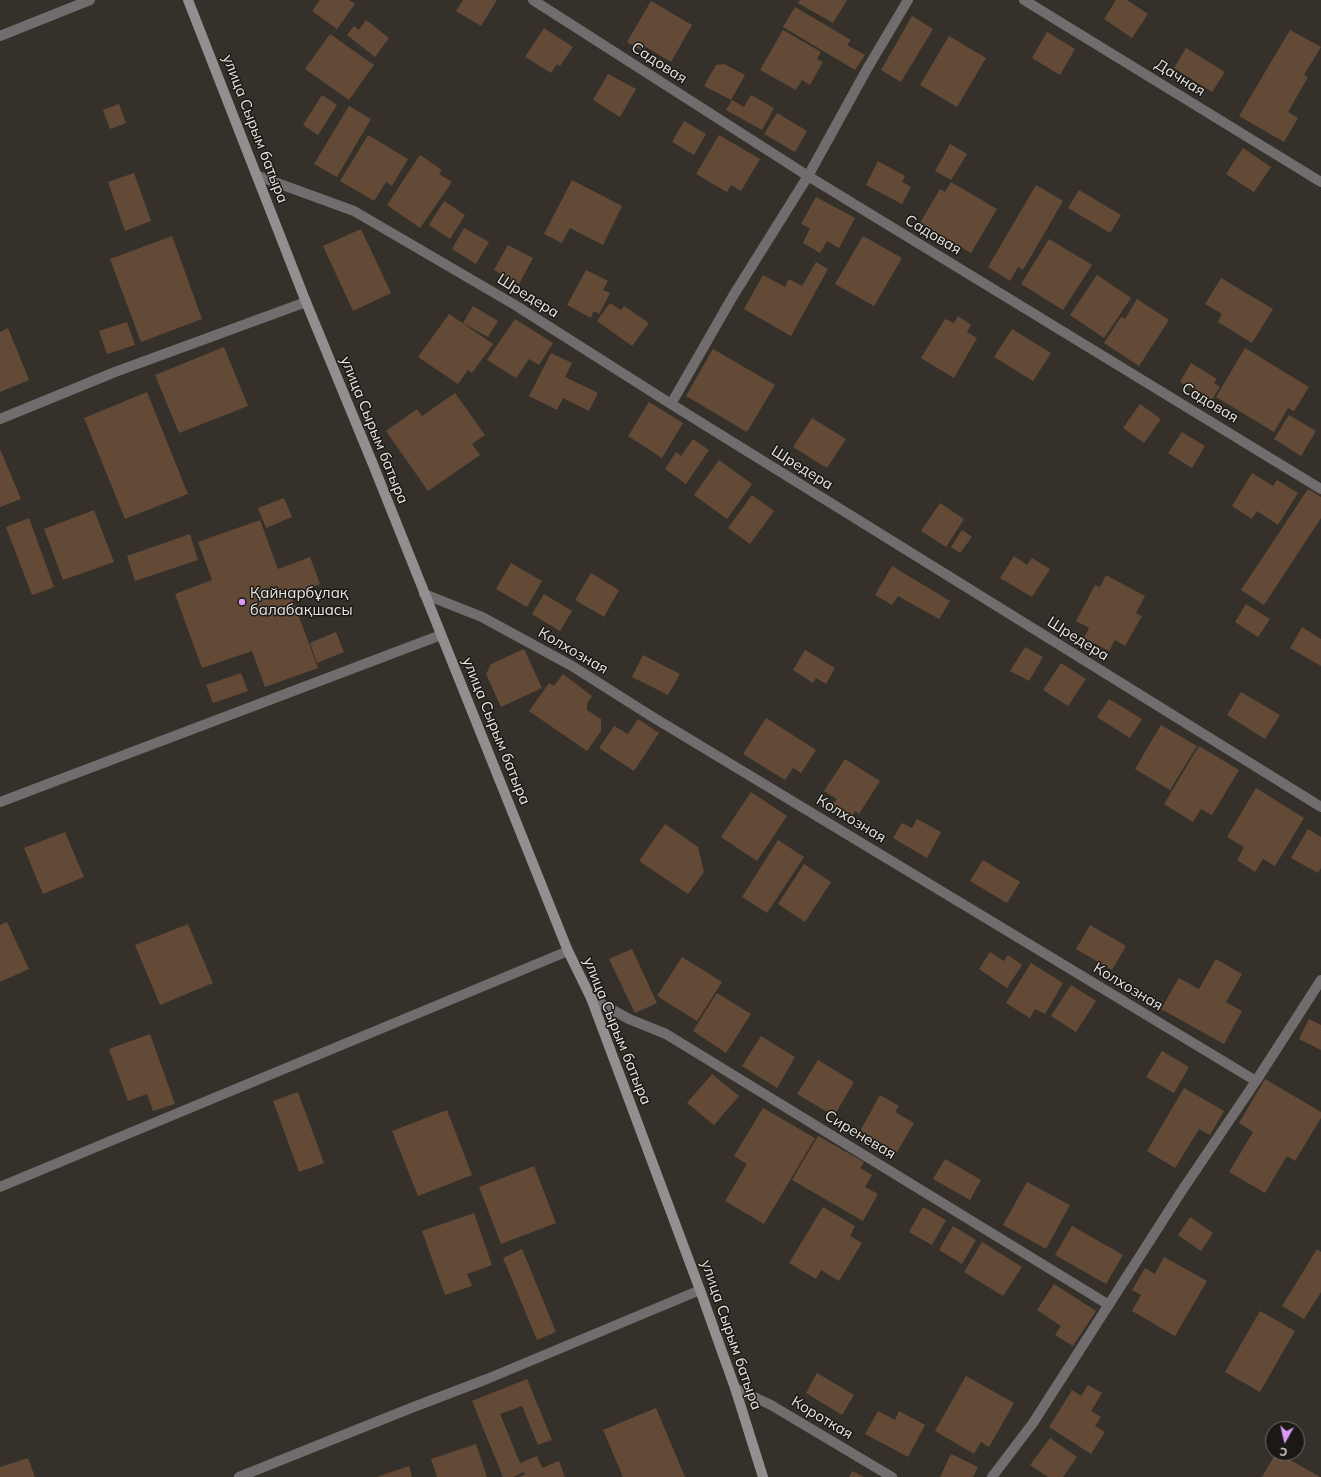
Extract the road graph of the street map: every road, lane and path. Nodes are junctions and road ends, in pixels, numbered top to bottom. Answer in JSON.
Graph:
{"nodes":[{"id":1,"x":90,"y":0,"type":"edge"},
{"id":2,"x":188,"y":0,"type":"edge"},
{"id":3,"x":533,"y":0,"type":"edge"},
{"id":4,"x":908,"y":0,"type":"edge"},
{"id":5,"x":1024,"y":0,"type":"edge"},
{"id":6,"x":0,"y":36,"type":"edge"},
{"id":7,"x":258,"y":176,"type":"junction"},
{"id":8,"x":808,"y":176,"type":"junction"},
{"id":9,"x":1321,"y":182,"type":"edge"},
{"id":10,"x":306,"y":302,"type":"junction"},
{"id":11,"x":671,"y":404,"type":"junction"},
{"id":12,"x":0,"y":419,"type":"edge"},
{"id":13,"x":1321,"y":489,"type":"edge"},
{"id":14,"x":424,"y":594,"type":"junction"},
{"id":15,"x":441,"y":635,"type":"junction"},
{"id":16,"x":0,"y":802,"type":"edge"},
{"id":17,"x":1321,"y":807,"type":"edge"},
{"id":18,"x":568,"y":951,"type":"junction"},
{"id":19,"x":1321,"y":980,"type":"edge"},
{"id":20,"x":591,"y":998,"type":"junction"},
{"id":21,"x":1256,"y":1081,"type":"junction"},
{"id":22,"x":0,"y":1187,"type":"edge"},
{"id":23,"x":700,"y":1290,"type":"junction"},
{"id":24,"x":1109,"y":1305,"type":"junction"},
{"id":25,"x":735,"y":1388,"type":"junction"},
{"id":26,"x":239,"y":1477,"type":"edge"},
{"id":27,"x":763,"y":1477,"type":"edge"},
{"id":28,"x":892,"y":1477,"type":"edge"},
{"id":29,"x":992,"y":1477,"type":"edge"}],
"edges":[{"from":1,"to":6,"type":"street"},
{"from":2,"to":7,"type":"street","name":"улица Сырым батыра"},
{"from":3,"to":8,"type":"street","name":"Садовая"},
{"from":4,"to":8,"type":"street"},
{"from":5,"to":9,"type":"street","name":"Дачная"},
{"from":7,"to":10,"type":"street","name":"улица Сырым батыра"},
{"from":7,"to":11,"type":"street","name":"Шредера"},
{"from":8,"to":11,"type":"street"},
{"from":8,"to":13,"type":"street","name":"Садовая"},
{"from":10,"to":12,"type":"street"},
{"from":10,"to":14,"type":"street","name":"улица Сырым батыра"},
{"from":11,"to":17,"type":"street","name":"Шредера"},
{"from":14,"to":15,"type":"street","name":"улица Сырым батыра"},
{"from":14,"to":21,"type":"street","name":"Колхозная"},
{"from":15,"to":16,"type":"street"},
{"from":15,"to":18,"type":"street","name":"улица Сырым батыра"},
{"from":18,"to":20,"type":"street","name":"улица Сырым батыра"},
{"from":18,"to":22,"type":"street"},
{"from":19,"to":21,"type":"street"},
{"from":20,"to":23,"type":"street","name":"улица Сырым батыра"},
{"from":20,"to":24,"type":"street","name":"Сиреневая"},
{"from":21,"to":24,"type":"street"},
{"from":23,"to":25,"type":"street","name":"улица Сырым батыра"},
{"from":23,"to":26,"type":"street"},
{"from":24,"to":29,"type":"street"},
{"from":25,"to":27,"type":"street","name":"улица Сырым батыра"},
{"from":25,"to":28,"type":"street","name":"Короткая"}]}
